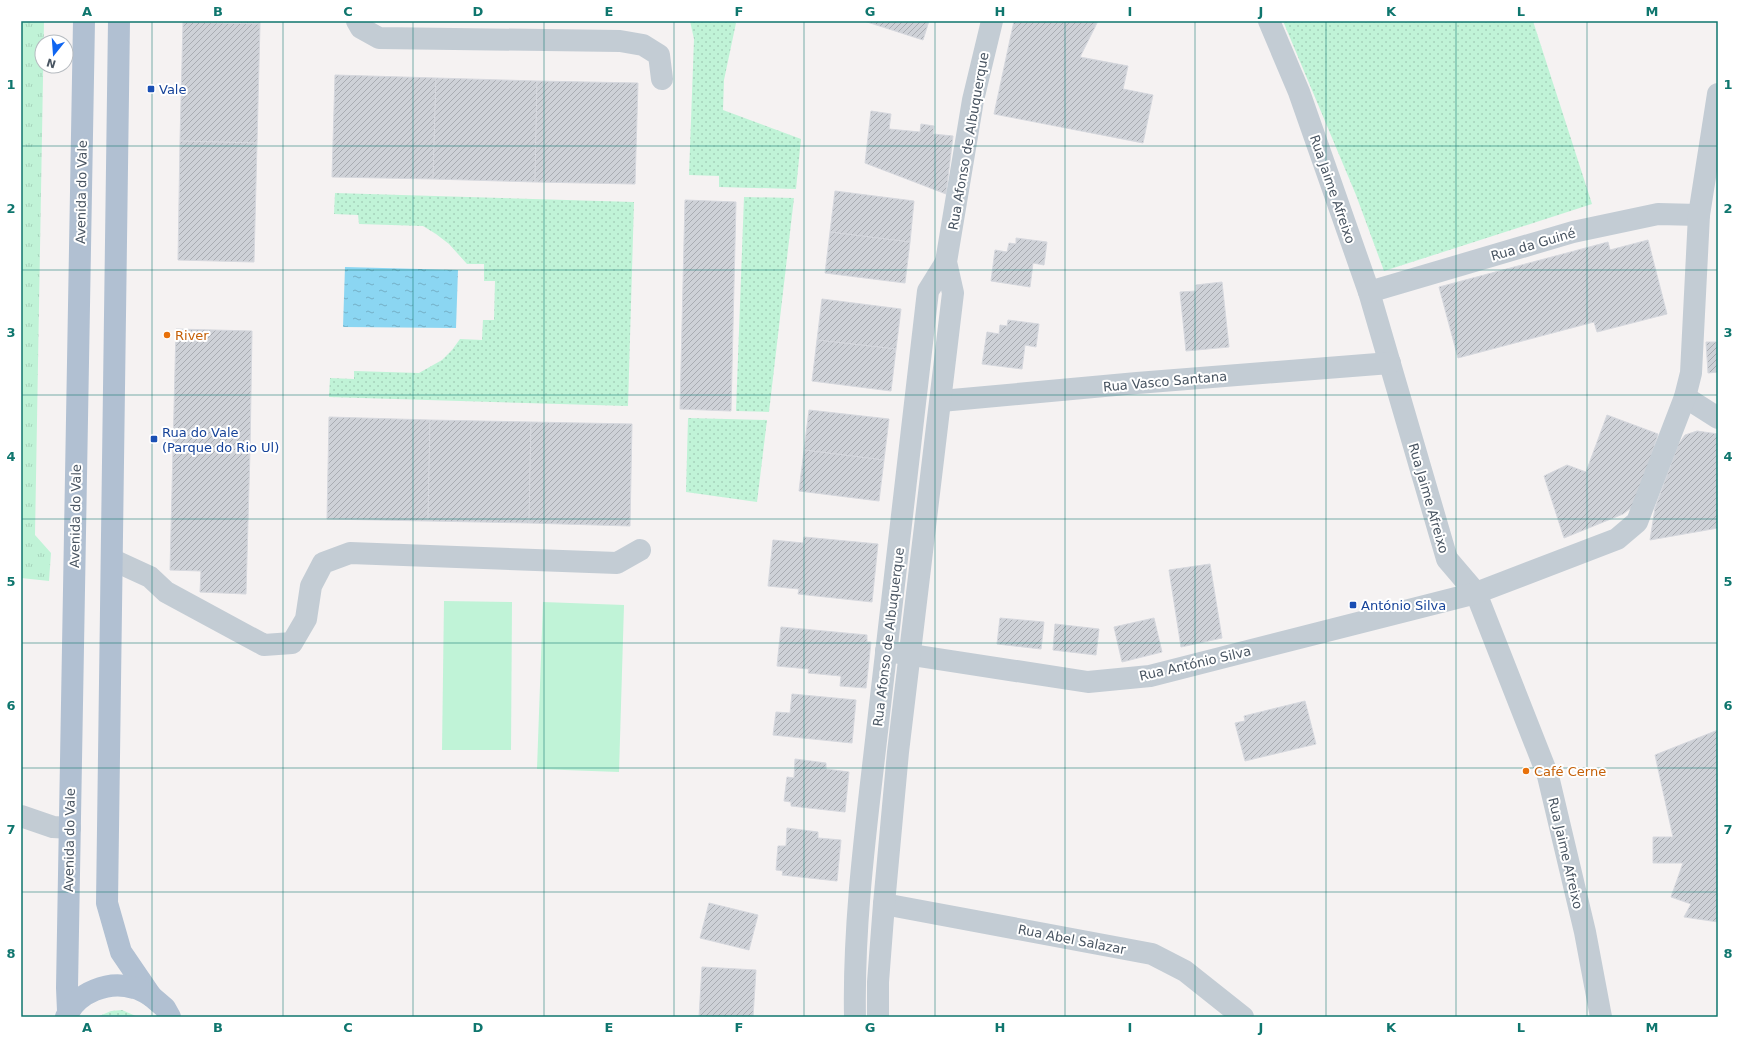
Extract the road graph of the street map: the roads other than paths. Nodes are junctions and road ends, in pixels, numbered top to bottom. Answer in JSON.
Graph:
{"nodes":[{"id":1,"x":84,"y":21,"type":"edge"},
{"id":2,"x":119,"y":21,"type":"edge"},
{"id":3,"x":357,"y":21,"type":"edge"},
{"id":4,"x":992,"y":21,"type":"edge"},
{"id":5,"x":1269,"y":21,"type":"edge"},
{"id":6,"x":662,"y":79,"type":"dead end"},
{"id":7,"x":1718,"y":94,"type":"edge"},
{"id":8,"x":1699,"y":215,"type":"junction"},
{"id":9,"x":946,"y":262,"type":"junction"},
{"id":10,"x":1369,"y":292,"type":"junction"},
{"id":11,"x":1390,"y":363,"type":"junction"},
{"id":12,"x":1685,"y":398,"type":"junction"},
{"id":13,"x":941,"y":401,"type":"junction"},
{"id":14,"x":1718,"y":418,"type":"edge"},
{"id":15,"x":640,"y":550,"type":"dead end"},
{"id":16,"x":113,"y":560,"type":"junction"},
{"id":17,"x":1476,"y":593,"type":"junction"},
{"id":18,"x":886,"y":651,"type":"junction"},
{"id":19,"x":910,"y":656,"type":"junction"},
{"id":20,"x":21,"y":816,"type":"edge"},
{"id":21,"x":70,"y":828,"type":"junction"},
{"id":22,"x":884,"y":904,"type":"junction"},
{"id":23,"x":151,"y":996,"type":"junction"},
{"id":24,"x":67,"y":1014,"type":"edge"},
{"id":25,"x":170,"y":1017,"type":"edge"},
{"id":26,"x":855,"y":1017,"type":"edge"},
{"id":27,"x":878,"y":1017,"type":"edge"},
{"id":28,"x":1242,"y":1017,"type":"edge"},
{"id":29,"x":1601,"y":1017,"type":"edge"}],
"edges":[{"from":1,"to":21,"type":"main road","name":"Avenida do Vale"},
{"from":2,"to":16,"type":"main road","name":"Avenida do Vale"},
{"from":3,"to":6,"type":"street"},
{"from":4,"to":9,"type":"street","name":"Rua Afonso de Albuquerque"},
{"from":5,"to":10,"type":"street","name":"Rua Jaime Afreixo"},
{"from":7,"to":8,"type":"street","name":"Rua António Silva"},
{"from":8,"to":10,"type":"street","name":"Rua da Guiné"},
{"from":8,"to":12,"type":"street","name":"Rua António Silva"},
{"from":9,"to":13,"type":"street","name":"Rua Afonso de Albuquerque"},
{"from":9,"to":18,"type":"street","name":"Rua Afonso de Albuquerque"},
{"from":10,"to":11,"type":"street","name":"Rua Jaime Afreixo"},
{"from":11,"to":13,"type":"street","name":"Rua Vasco Santana"},
{"from":11,"to":17,"type":"street","name":"Rua Jaime Afreixo"},
{"from":12,"to":14,"type":"street"},
{"from":12,"to":17,"type":"street","name":"Rua António Silva"},
{"from":13,"to":19,"type":"street","name":"Rua Afonso de Albuquerque"},
{"from":15,"to":16,"type":"street"},
{"from":16,"to":23,"type":"main road","name":"Avenida do Vale"},
{"from":17,"to":19,"type":"street","name":"Rua António Silva"},
{"from":17,"to":29,"type":"street","name":"Rua Jaime Afreixo"},
{"from":18,"to":19,"type":"street","name":"Rua António Silva"},
{"from":18,"to":26,"type":"street","name":"Rua Afonso de Albuquerque"},
{"from":19,"to":22,"type":"street","name":"Rua Afonso de Albuquerque"},
{"from":20,"to":21,"type":"street"},
{"from":21,"to":24,"type":"main road","name":"Avenida do Vale"},
{"from":22,"to":27,"type":"street","name":"Rua Afonso de Albuquerque"},
{"from":22,"to":28,"type":"street","name":"Rua Abel Salazar"},
{"from":23,"to":24,"type":"main road","name":"Avenida do Vale"},
{"from":23,"to":25,"type":"main road","name":"Avenida do Vale"}]}
